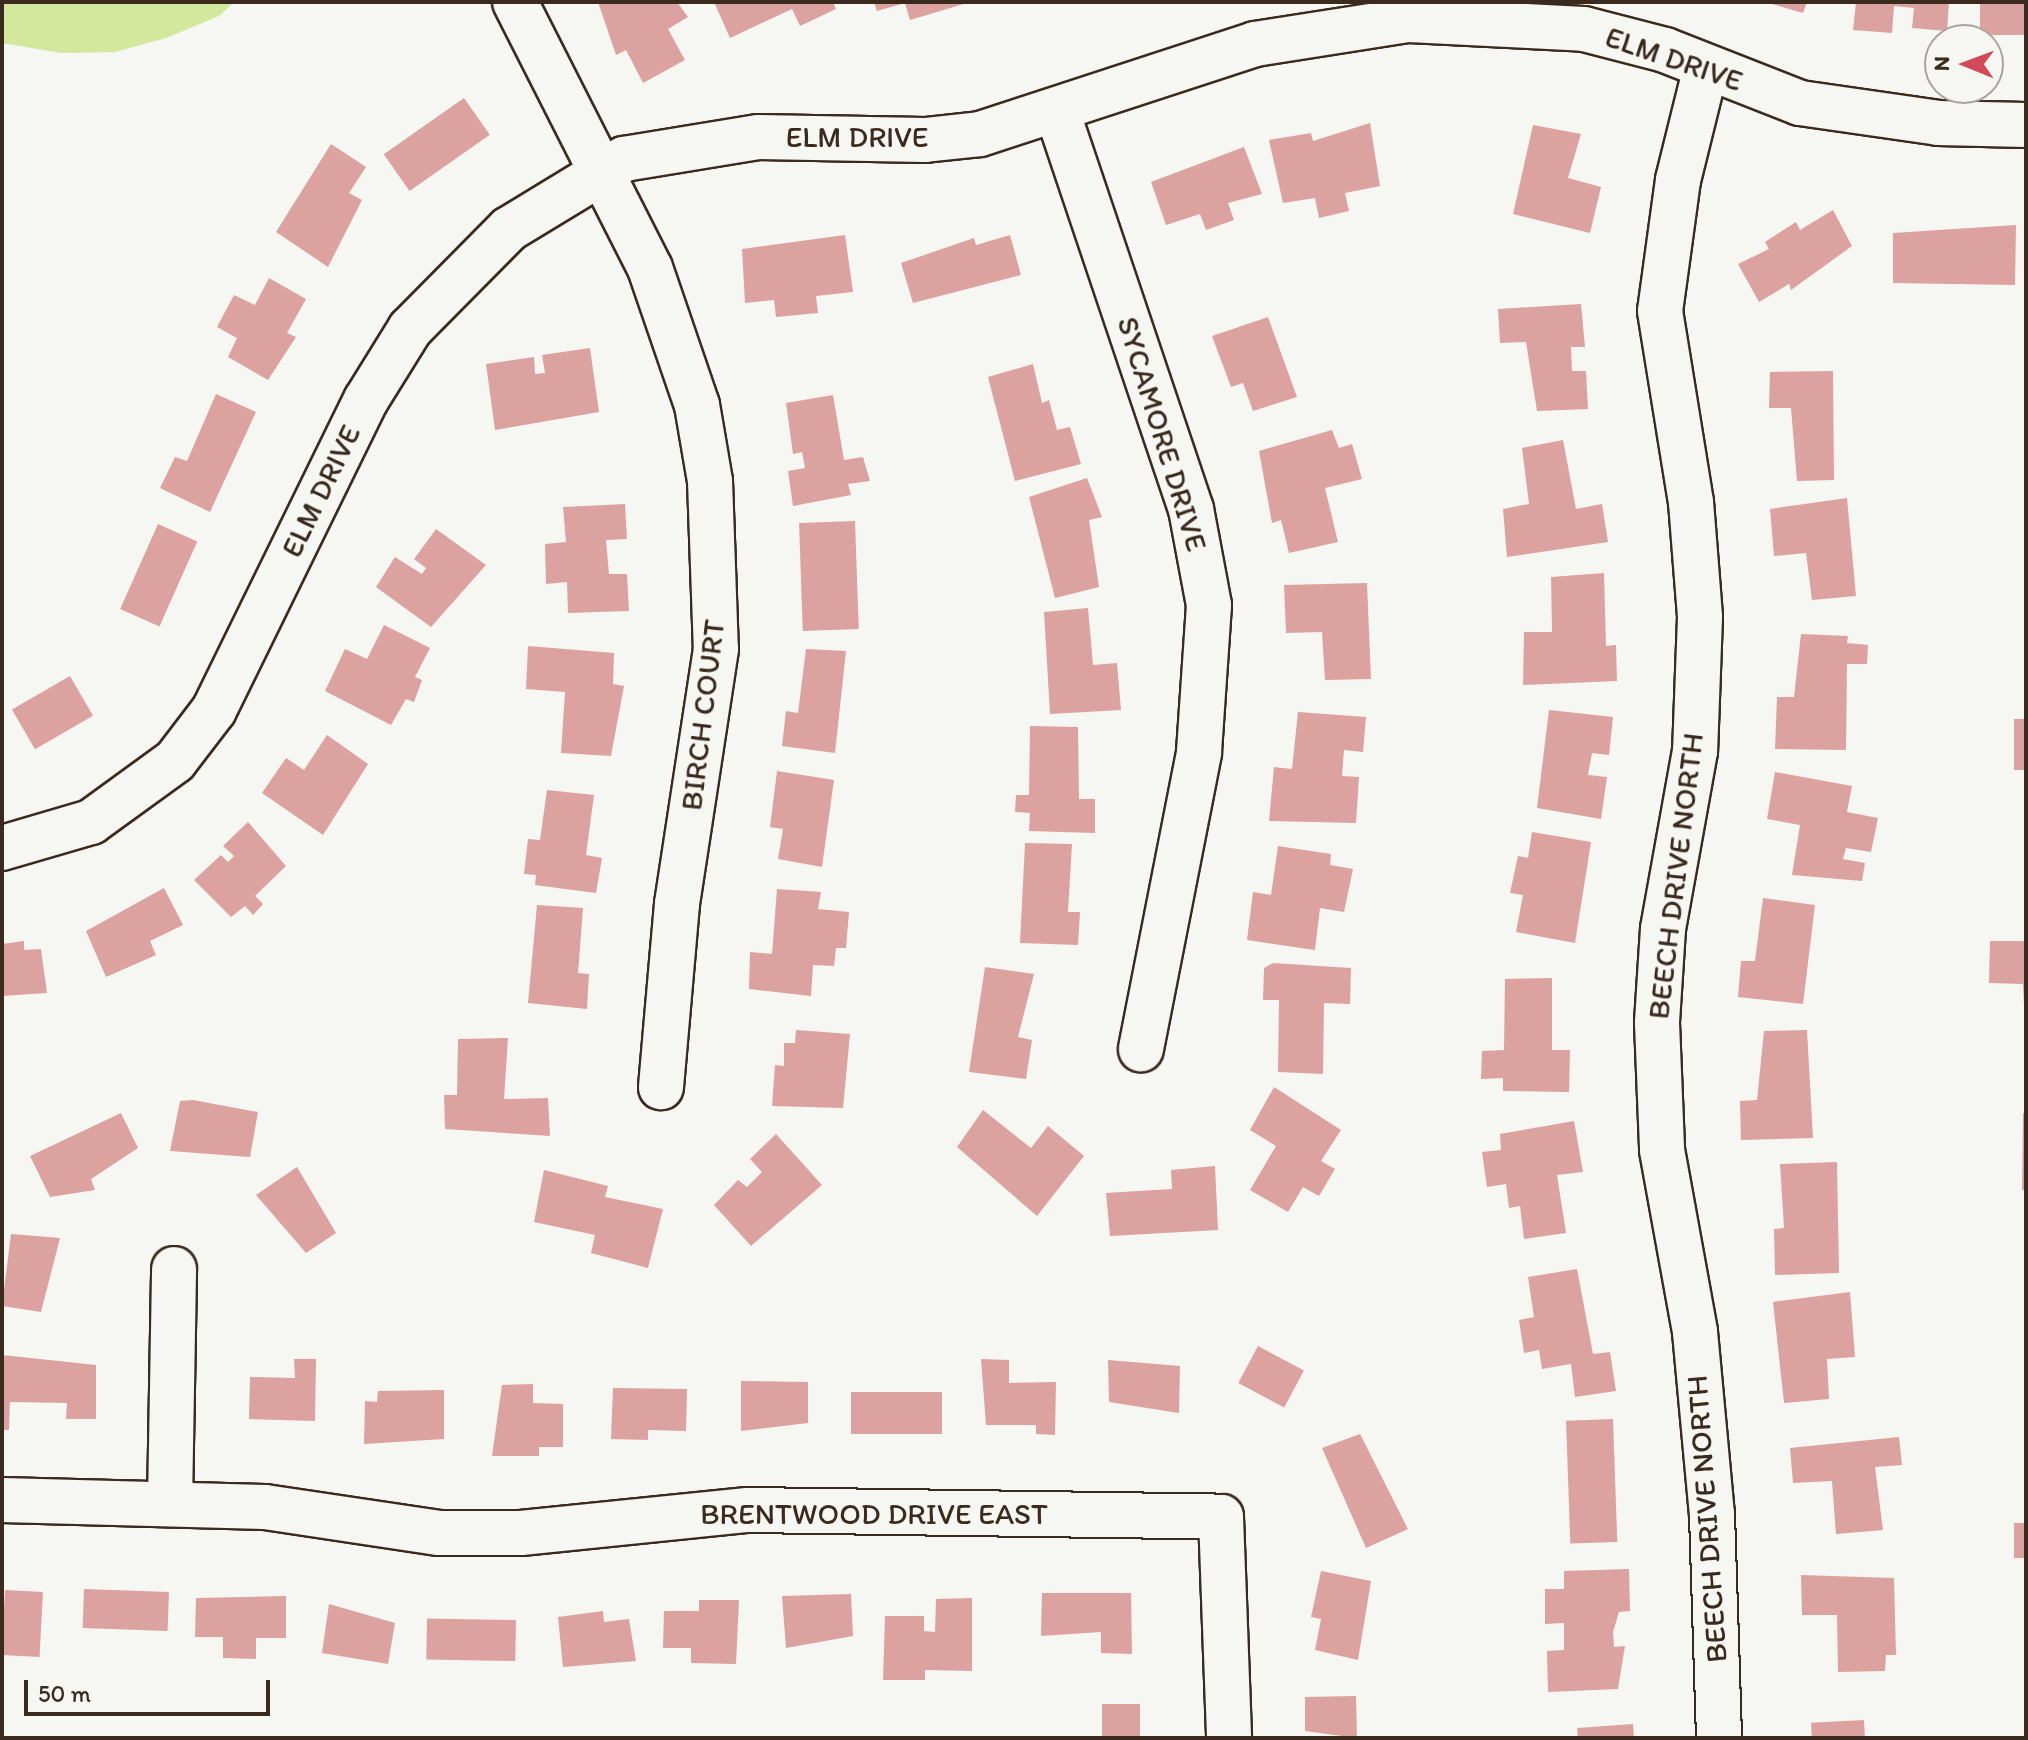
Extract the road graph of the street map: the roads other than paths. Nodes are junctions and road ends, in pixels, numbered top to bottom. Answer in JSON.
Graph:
{"nodes":[{"id":1,"x":515,"y":2,"type":"edge"},
{"id":2,"x":1706,"y":67,"type":"junction"},
{"id":3,"x":1057,"y":111,"type":"junction"},
{"id":4,"x":2026,"y":125,"type":"edge"},
{"id":5,"x":601,"y":171,"type":"junction"},
{"id":6,"x":2,"y":848,"type":"edge"},
{"id":7,"x":1141,"y":1049,"type":"dead end"},
{"id":8,"x":661,"y":1087,"type":"dead end"},
{"id":9,"x":174,"y":1269,"type":"dead end"},
{"id":10,"x":2,"y":1500,"type":"edge"},
{"id":11,"x":170,"y":1503,"type":"junction"},
{"id":12,"x":1229,"y":1738,"type":"edge"},
{"id":13,"x":1719,"y":1738,"type":"edge"}],
"edges":[{"from":1,"to":5,"type":"street","name":"BIRCH COURT"},
{"from":2,"to":3,"type":"street","name":"ELM DRIVE"},
{"from":2,"to":4,"type":"street","name":"ELM DRIVE"},
{"from":2,"to":13,"type":"street","name":"BEECH DRIVE NORTH"},
{"from":3,"to":5,"type":"street","name":"ELM DRIVE"},
{"from":3,"to":7,"type":"street","name":"SYCAMORE DRIVE"},
{"from":5,"to":6,"type":"street","name":"ELM DRIVE"},
{"from":5,"to":8,"type":"street","name":"BIRCH COURT"},
{"from":9,"to":11,"type":"street"},
{"from":10,"to":11,"type":"street","name":"BRENTWOOD DRIVE EAST"},
{"from":11,"to":12,"type":"street","name":"BRENTWOOD DRIVE EAST"}]}
